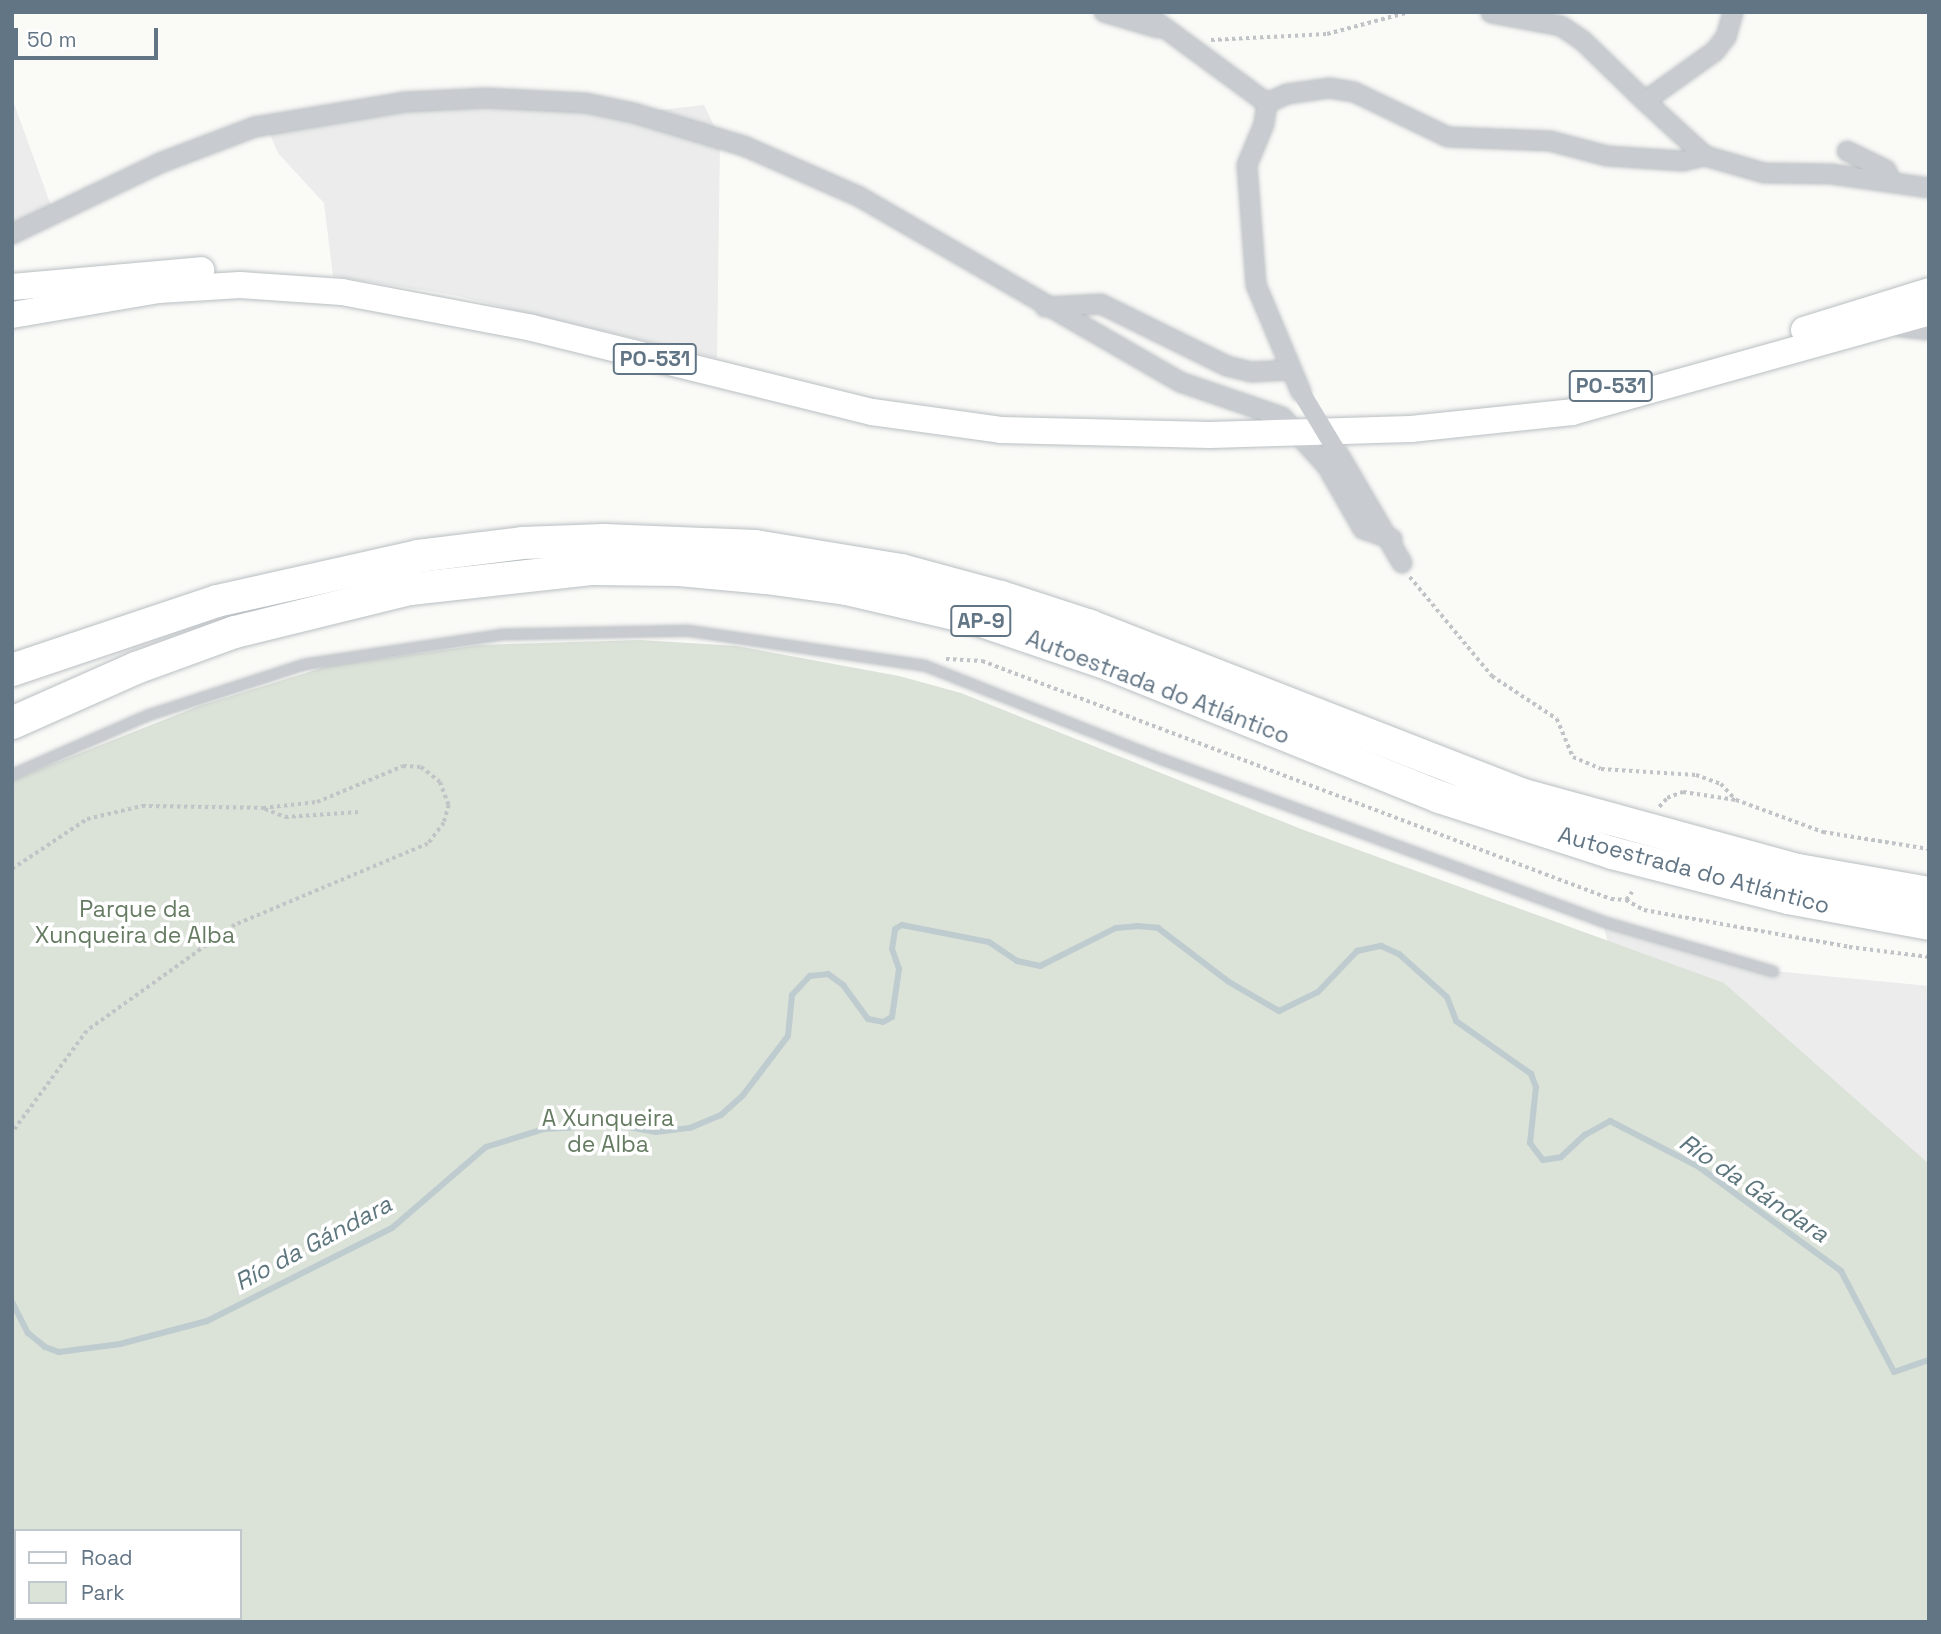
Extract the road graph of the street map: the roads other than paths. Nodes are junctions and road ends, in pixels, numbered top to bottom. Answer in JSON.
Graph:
{"nodes":[{"id":1,"x":1104,"y":12,"type":"edge"},
{"id":2,"x":1143,"y":12,"type":"edge"},
{"id":3,"x":1733,"y":12,"type":"edge"},
{"id":4,"x":1491,"y":13,"type":"edge"},
{"id":5,"x":1525,"y":15,"type":"edge"},
{"id":6,"x":1171,"y":32,"type":"junction"},
{"id":7,"x":1645,"y":101,"type":"junction"},
{"id":8,"x":1267,"y":103,"type":"junction"},
{"id":9,"x":1847,"y":151,"type":"dead end"},
{"id":10,"x":1706,"y":156,"type":"junction"},
{"id":11,"x":1891,"y":182,"type":"junction"},
{"id":12,"x":1929,"y":188,"type":"edge"},
{"id":13,"x":12,"y":234,"type":"edge"},
{"id":14,"x":12,"y":287,"type":"edge"},
{"id":15,"x":1929,"y":291,"type":"edge"},
{"id":16,"x":12,"y":304,"type":"edge"},
{"id":17,"x":1045,"y":307,"type":"junction"},
{"id":18,"x":48,"y":309,"type":"junction"},
{"id":19,"x":1929,"y":312,"type":"edge"},
{"id":20,"x":12,"y":315,"type":"edge"},
{"id":21,"x":1885,"y":325,"type":"junction"},
{"id":22,"x":1929,"y":330,"type":"edge"},
{"id":23,"x":1291,"y":370,"type":"junction"},
{"id":24,"x":1291,"y":425,"type":"junction"},
{"id":25,"x":1392,"y":539,"type":"junction"},
{"id":26,"x":1402,"y":563,"type":"road end"},
{"id":27,"x":12,"y":670,"type":"edge"},
{"id":28,"x":12,"y":723,"type":"edge"},
{"id":29,"x":12,"y":774,"type":"edge"},
{"id":30,"x":1929,"y":892,"type":"edge"},
{"id":31,"x":1929,"y":924,"type":"edge"},
{"id":32,"x":1773,"y":971,"type":"dead end"}],
"edges":[{"from":1,"to":6,"type":"street"},
{"from":2,"to":6,"type":"street"},
{"from":3,"to":7,"type":"street"},
{"from":4,"to":5,"type":"street"},
{"from":5,"to":7,"type":"street"},
{"from":6,"to":8,"type":"street"},
{"from":7,"to":10,"type":"street"},
{"from":8,"to":10,"type":"street"},
{"from":8,"to":23,"type":"street"},
{"from":9,"to":11,"type":"street"},
{"from":10,"to":11,"type":"street"},
{"from":11,"to":12,"type":"street"},
{"from":13,"to":17,"type":"street"},
{"from":14,"to":24,"type":"main road","number":"PO-531"},
{"from":15,"to":24,"type":"main road","number":"PO-531"},
{"from":16,"to":18,"type":"main road"},
{"from":17,"to":23,"type":"street"},
{"from":17,"to":24,"type":"street"},
{"from":18,"to":20,"type":"main road","number":"PO-531"},
{"from":18,"to":24,"type":"main road","number":"PO-531"},
{"from":19,"to":21,"type":"main road","number":"PO-531"},
{"from":21,"to":22,"type":"street"},
{"from":21,"to":24,"type":"main road","number":"PO-531"},
{"from":23,"to":25,"type":"street","bridge":true},
{"from":24,"to":25,"type":"street"},
{"from":25,"to":26,"type":"street"},
{"from":27,"to":30,"type":"highway","name":"Autoestrada do Atlántico","number":"AP-9"},
{"from":28,"to":31,"type":"highway","name":"Autoestrada do Atlántico","number":"AP-9"},
{"from":29,"to":32,"type":"lane"}]}
